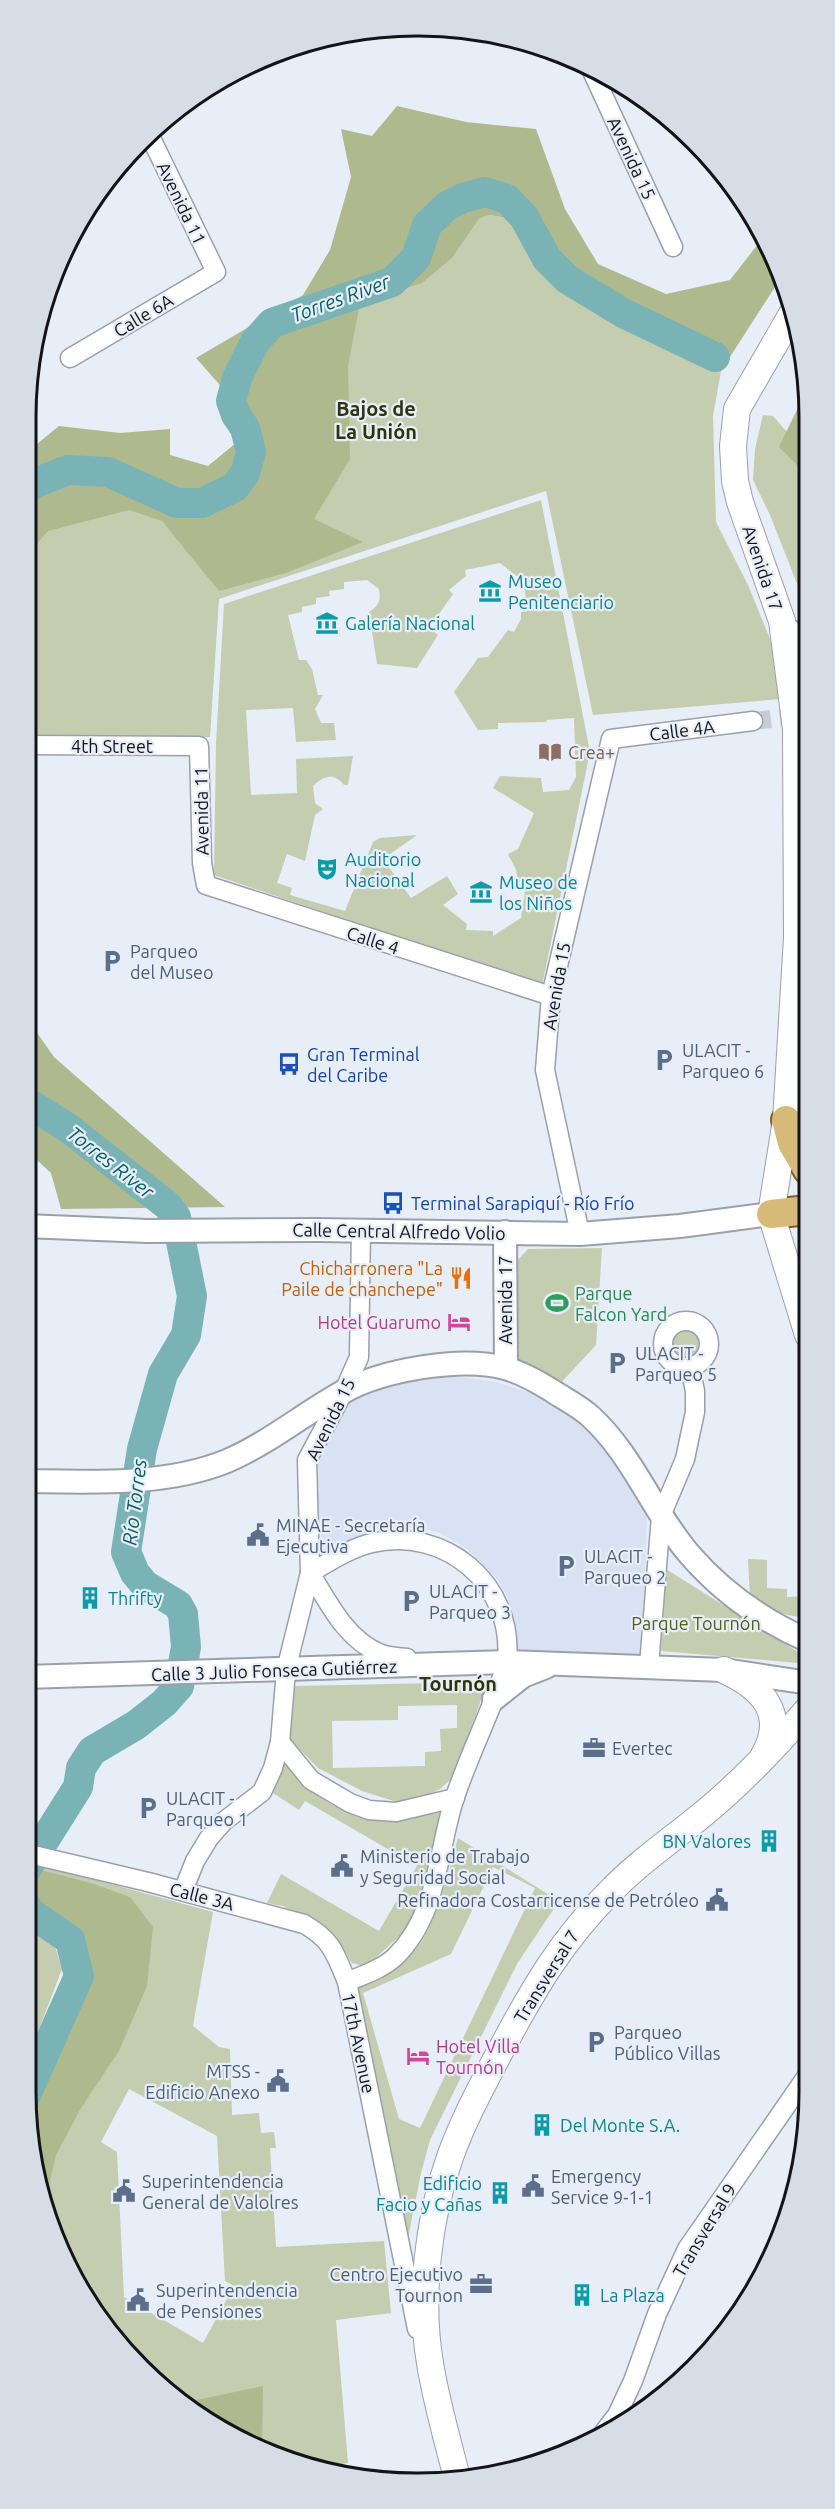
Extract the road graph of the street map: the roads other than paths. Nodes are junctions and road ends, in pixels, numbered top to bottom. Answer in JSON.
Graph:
{"nodes":[{"id":1,"x":596,"y":81,"type":"edge"},
{"id":2,"x":153,"y":143,"type":"edge"},
{"id":3,"x":674,"y":247,"type":"dead end"},
{"id":4,"x":216,"y":272,"type":"joint"},
{"id":5,"x":787,"y":323,"type":"edge"},
{"id":6,"x":70,"y":358,"type":"dead end"},
{"id":7,"x":782,"y":621,"type":"junction"},
{"id":8,"x":799,"y":637,"type":"edge"},
{"id":9,"x":753,"y":721,"type":"tunnel mouth"},
{"id":10,"x":611,"y":739,"type":"joint"},
{"id":11,"x":36,"y":745,"type":"edge"},
{"id":12,"x":199,"y":746,"type":"joint"},
{"id":13,"x":203,"y":876,"type":"joint"},
{"id":14,"x":551,"y":996,"type":"junction"},
{"id":15,"x":786,"y":1120,"type":"junction"},
{"id":16,"x":799,"y":1155,"type":"edge"},
{"id":17,"x":799,"y":1211,"type":"edge"},
{"id":18,"x":771,"y":1214,"type":"junction"},
{"id":19,"x":36,"y":1226,"type":"edge"},
{"id":20,"x":361,"y":1231,"type":"junction"},
{"id":21,"x":505,"y":1232,"type":"junction"},
{"id":22,"x":580,"y":1234,"type":"junction"},
{"id":23,"x":799,"y":1306,"type":"edge"},
{"id":24,"x":690,"y":1367,"type":"dead end"},
{"id":25,"x":506,"y":1368,"type":"junction"},
{"id":26,"x":344,"y":1391,"type":"junction"},
{"id":27,"x":36,"y":1481,"type":"edge"},
{"id":28,"x":661,"y":1516,"type":"junction"},
{"id":29,"x":310,"y":1573,"type":"junction"},
{"id":30,"x":799,"y":1636,"type":"edge"},
{"id":31,"x":507,"y":1662,"type":"junction"},
{"id":32,"x":439,"y":1663,"type":"junction"},
{"id":33,"x":559,"y":1664,"type":"junction"},
{"id":34,"x":649,"y":1666,"type":"junction"},
{"id":35,"x":286,"y":1670,"type":"junction"},
{"id":36,"x":724,"y":1670,"type":"junction"},
{"id":37,"x":36,"y":1677,"type":"edge"},
{"id":38,"x":799,"y":1681,"type":"edge"},
{"id":39,"x":494,"y":1699,"type":"junction"},
{"id":40,"x":799,"y":1719,"type":"edge"},
{"id":41,"x":280,"y":1742,"type":"junction"},
{"id":42,"x":763,"y":1758,"type":"junction"},
{"id":43,"x":455,"y":1798,"type":"junction"},
{"id":44,"x":36,"y":1855,"type":"edge"},
{"id":45,"x":183,"y":1891,"type":"junction"},
{"id":46,"x":346,"y":1982,"type":"junction"},
{"id":47,"x":799,"y":2087,"type":"edge"},
{"id":48,"x":430,"y":2362,"type":"junction"},
{"id":49,"x":615,"y":2418,"type":"edge"},
{"id":50,"x":455,"y":2471,"type":"edge"}],
"edges":[{"from":1,"to":3,"type":"street","name":"Avenida 15"},
{"from":2,"to":4,"type":"street","name":"Avenida 11"},
{"from":4,"to":6,"type":"street","name":"Calle 6A"},
{"from":5,"to":7,"type":"main road","name":"Avenida 17"},
{"from":7,"to":8,"type":"street"},
{"from":7,"to":15,"type":"main road","name":"Avenida 17"},
{"from":9,"to":10,"type":"street","name":"Calle 4A"},
{"from":10,"to":14,"type":"street","name":"Avenida 15"},
{"from":11,"to":12,"type":"street","name":"4th Street"},
{"from":12,"to":13,"type":"street","name":"Avenida 11"},
{"from":13,"to":14,"type":"street","name":"Calle 4"},
{"from":14,"to":22,"type":"street","name":"Avenida 15"},
{"from":15,"to":16,"type":"main road"},
{"from":15,"to":18,"type":"main road","name":"Avenida 17"},
{"from":17,"to":18,"type":"main road"},
{"from":18,"to":22,"type":"street","name":"Calle Central Alfredo Volio"},
{"from":18,"to":23,"type":"main road","name":"Avenida 17"},
{"from":19,"to":20,"type":"street","name":"Calle Central Alfredo Volio"},
{"from":20,"to":21,"type":"street","name":"Calle Central Alfredo Volio"},
{"from":20,"to":26,"type":"street","name":"Avenida 15"},
{"from":21,"to":22,"type":"street","name":"Calle Central Alfredo Volio"},
{"from":21,"to":25,"type":"street","name":"Avenida 17"},
{"from":24,"to":28,"type":"street"},
{"from":25,"to":26,"type":"street"},
{"from":25,"to":28,"type":"street"},
{"from":26,"to":27,"type":"street"},
{"from":26,"to":29,"type":"street","name":"Avenida 15"},
{"from":28,"to":30,"type":"street"},
{"from":28,"to":34,"type":"street"},
{"from":29,"to":31,"type":"street"},
{"from":29,"to":32,"type":"street","name":"Avenida 15"},
{"from":29,"to":35,"type":"street","name":"Avenida 15"},
{"from":31,"to":32,"type":"street","name":"Calle 3 Julio Fonseca Gutiérrez"},
{"from":31,"to":33,"type":"street","name":"Calle 3 Julio Fonseca Gutiérrez"},
{"from":31,"to":39,"type":"street","name":"17th Avenue"},
{"from":32,"to":35,"type":"street","name":"Calle 3 Julio Fonseca Gutiérrez"},
{"from":33,"to":34,"type":"street","name":"Calle 3 Julio Fonseca Gutiérrez"},
{"from":33,"to":39,"type":"street"},
{"from":34,"to":36,"type":"street","name":"Calle 3 Julio Fonseca Gutiérrez"},
{"from":35,"to":37,"type":"street","name":"Calle 3 Julio Fonseca Gutiérrez"},
{"from":35,"to":41,"type":"street","name":"Avenida 15"},
{"from":36,"to":38,"type":"street","name":"Calle 3 Julio Fonseca Gutiérrez"},
{"from":36,"to":42,"type":"main road"},
{"from":39,"to":43,"type":"street","name":"17th Avenue"},
{"from":40,"to":42,"type":"main road","name":"Transversal 7"},
{"from":41,"to":43,"type":"street"},
{"from":41,"to":45,"type":"street","name":"Avenida 15"},
{"from":42,"to":48,"type":"main road","name":"Transversal 7"},
{"from":43,"to":46,"type":"street","name":"17th Avenue"},
{"from":44,"to":45,"type":"street","name":"Calle 3A"},
{"from":45,"to":46,"type":"street","name":"Calle 3A"},
{"from":46,"to":48,"type":"street","name":"17th Avenue"},
{"from":47,"to":49,"type":"street","name":"Transversal 9"},
{"from":48,"to":50,"type":"main road"}]}
